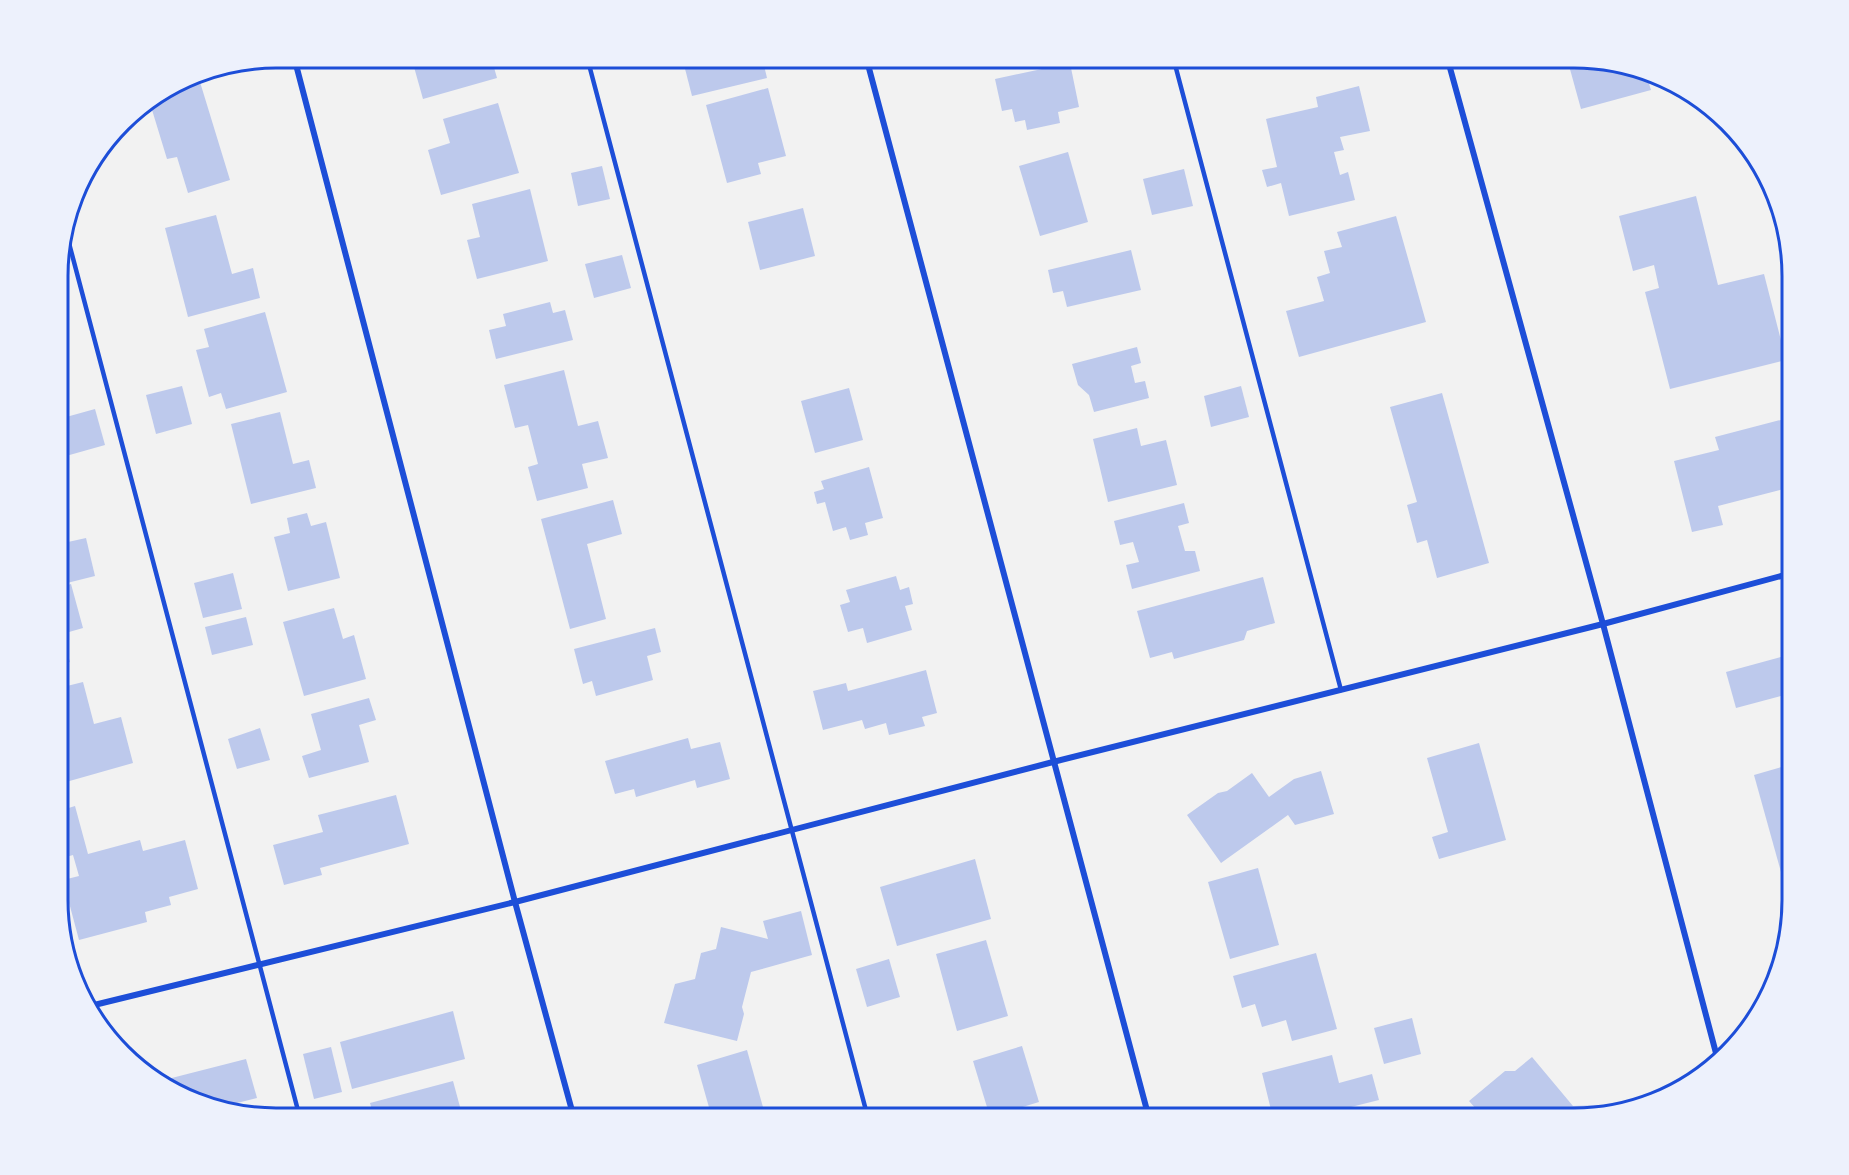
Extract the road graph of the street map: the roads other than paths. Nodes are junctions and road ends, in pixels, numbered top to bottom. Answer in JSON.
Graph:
{"nodes":[{"id":1,"x":297,"y":68,"type":"edge"},
{"id":2,"x":590,"y":68,"type":"edge"},
{"id":3,"x":869,"y":68,"type":"edge"},
{"id":4,"x":1176,"y":68,"type":"edge"},
{"id":5,"x":1450,"y":68,"type":"edge"},
{"id":6,"x":69,"y":245,"type":"edge"},
{"id":7,"x":1781,"y":576,"type":"edge"},
{"id":8,"x":1604,"y":624,"type":"junction"},
{"id":9,"x":1341,"y":690,"type":"junction"},
{"id":10,"x":1053,"y":762,"type":"junction"},
{"id":11,"x":792,"y":830,"type":"junction"},
{"id":12,"x":515,"y":902,"type":"junction"},
{"id":13,"x":259,"y":964,"type":"junction"},
{"id":14,"x":95,"y":1005,"type":"edge"},
{"id":15,"x":1716,"y":1051,"type":"edge"},
{"id":16,"x":1146,"y":1107,"type":"edge"},
{"id":17,"x":297,"y":1108,"type":"edge"},
{"id":18,"x":571,"y":1108,"type":"edge"},
{"id":19,"x":865,"y":1108,"type":"edge"}],
"edges":[{"from":1,"to":12,"type":"street"},
{"from":2,"to":11,"type":"lane"},
{"from":3,"to":10,"type":"street"},
{"from":4,"to":9,"type":"lane"},
{"from":5,"to":8,"type":"street"},
{"from":6,"to":13,"type":"lane"},
{"from":7,"to":8,"type":"street"},
{"from":8,"to":9,"type":"street"},
{"from":8,"to":15,"type":"street"},
{"from":9,"to":10,"type":"street"},
{"from":10,"to":11,"type":"street"},
{"from":10,"to":16,"type":"street"},
{"from":11,"to":12,"type":"street"},
{"from":11,"to":19,"type":"lane"},
{"from":12,"to":13,"type":"street"},
{"from":12,"to":18,"type":"street"},
{"from":13,"to":14,"type":"street"},
{"from":13,"to":17,"type":"lane"}]}
